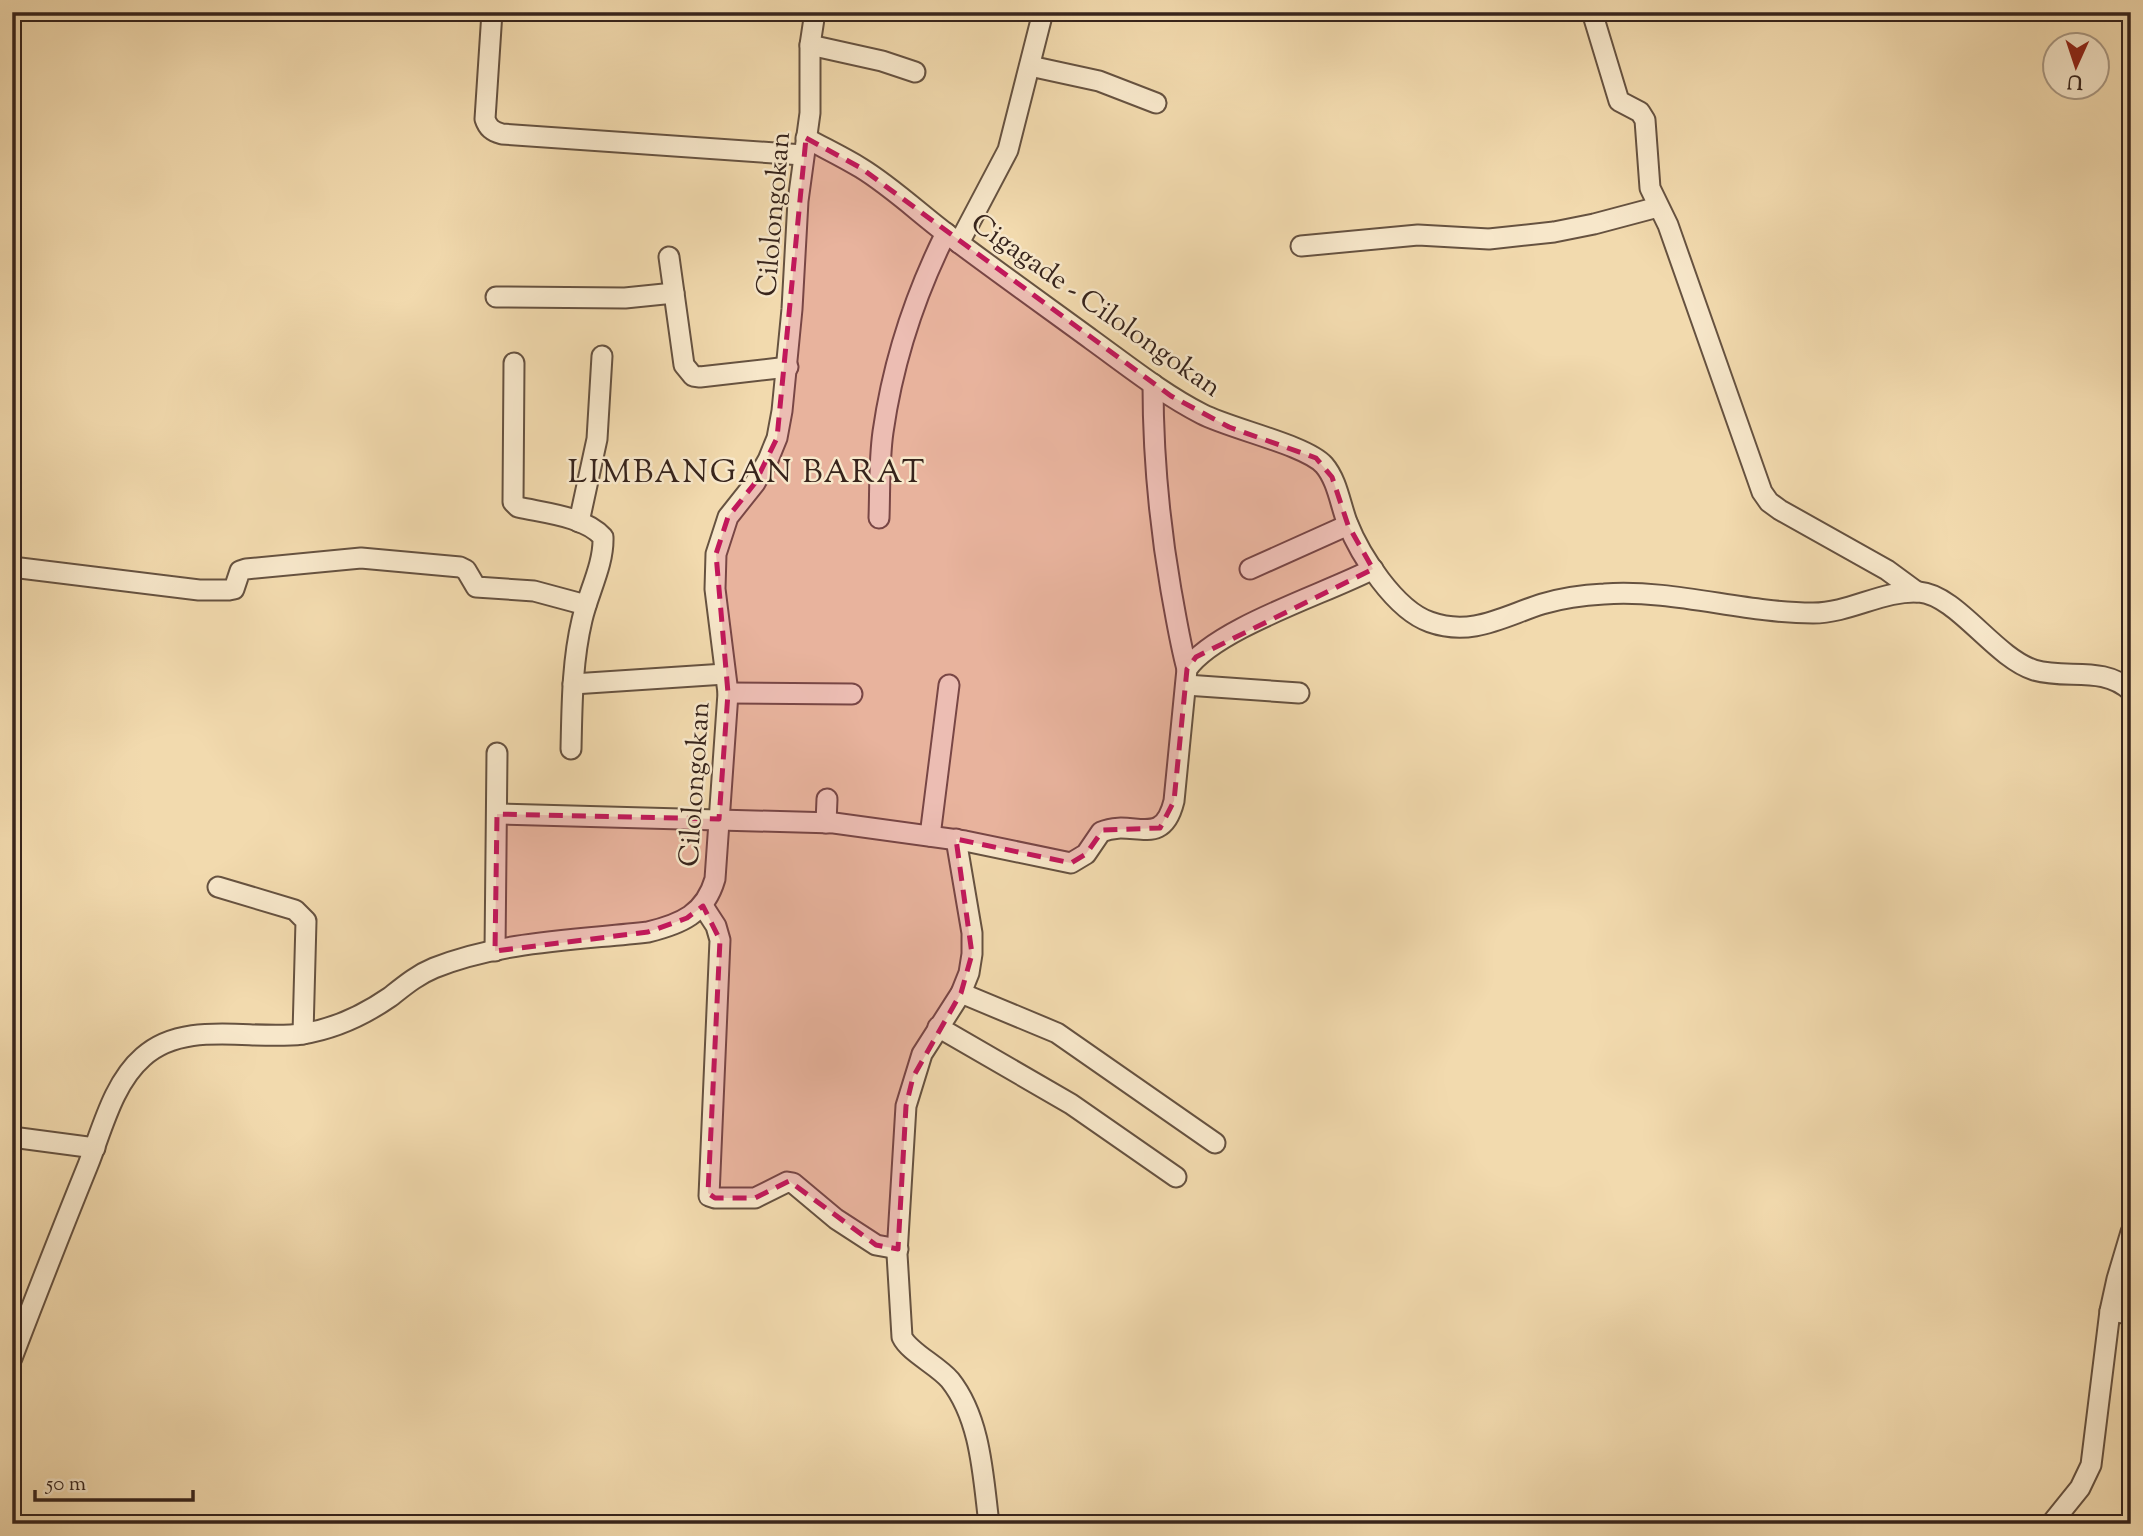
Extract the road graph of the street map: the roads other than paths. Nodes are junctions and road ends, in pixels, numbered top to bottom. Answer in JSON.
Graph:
{"nodes":[{"id":1,"x":492,"y":12,"type":"edge"},
{"id":2,"x":815,"y":12,"type":"edge"},
{"id":3,"x":1043,"y":12,"type":"edge"},
{"id":4,"x":1592,"y":12,"type":"edge"},
{"id":5,"x":810,"y":45,"type":"junction"},
{"id":6,"x":1030,"y":66,"type":"junction"},
{"id":7,"x":915,"y":72,"type":"dead end"},
{"id":8,"x":1156,"y":103,"type":"dead end"},
{"id":9,"x":805,"y":147,"type":"junction"},
{"id":10,"x":1658,"y":207,"type":"junction"},
{"id":11,"x":953,"y":238,"type":"junction"},
{"id":12,"x":1301,"y":246,"type":"dead end"},
{"id":13,"x":669,"y":257,"type":"dead end"},
{"id":14,"x":674,"y":293,"type":"junction"},
{"id":15,"x":496,"y":297,"type":"dead end"},
{"id":16,"x":602,"y":356,"type":"dead end"},
{"id":17,"x":514,"y":363,"type":"dead end"},
{"id":18,"x":788,"y":367,"type":"junction"},
{"id":19,"x":1153,"y":384,"type":"junction"},
{"id":20,"x":879,"y":519,"type":"dead end"},
{"id":21,"x":579,"y":522,"type":"junction"},
{"id":22,"x":1348,"y":525,"type":"junction"},
{"id":23,"x":12,"y":567,"type":"edge"},
{"id":24,"x":1250,"y":569,"type":"dead end"},
{"id":25,"x":1373,"y":569,"type":"junction"},
{"id":26,"x":1917,"y":592,"type":"junction"},
{"id":27,"x":586,"y":605,"type":"junction"},
{"id":28,"x":1187,"y":677,"type":"junction"},
{"id":29,"x":573,"y":684,"type":"junction"},
{"id":30,"x":726,"y":684,"type":"junction"},
{"id":31,"x":949,"y":685,"type":"dead end"},
{"id":32,"x":2131,"y":691,"type":"edge"},
{"id":33,"x":1299,"y":693,"type":"dead end"},
{"id":34,"x":852,"y":694,"type":"dead end"},
{"id":35,"x":570,"y":749,"type":"dead end"},
{"id":36,"x":497,"y":753,"type":"dead end"},
{"id":37,"x":827,"y":799,"type":"dead end"},
{"id":38,"x":496,"y":814,"type":"junction"},
{"id":39,"x":719,"y":819,"type":"junction"},
{"id":40,"x":825,"y":823,"type":"junction"},
{"id":41,"x":930,"y":836,"type":"junction"},
{"id":42,"x":956,"y":839,"type":"junction"},
{"id":43,"x":218,"y":887,"type":"dead end"},
{"id":44,"x":703,"y":906,"type":"junction"},
{"id":45,"x":495,"y":951,"type":"junction"},
{"id":46,"x":961,"y":993,"type":"junction"},
{"id":47,"x":938,"y":1027,"type":"junction"},
{"id":48,"x":303,"y":1034,"type":"junction"},
{"id":49,"x":12,"y":1137,"type":"edge"},
{"id":50,"x":1214,"y":1143,"type":"dead end"},
{"id":51,"x":95,"y":1148,"type":"junction"},
{"id":52,"x":1176,"y":1177,"type":"dead end"},
{"id":53,"x":2131,"y":1232,"type":"edge"},
{"id":54,"x":897,"y":1252,"type":"junction"},
{"id":55,"x":2110,"y":1311,"type":"junction"},
{"id":56,"x":2131,"y":1314,"type":"edge"},
{"id":57,"x":12,"y":1358,"type":"edge"},
{"id":58,"x":989,"y":1524,"type":"edge"},
{"id":59,"x":2050,"y":1524,"type":"edge"}],
"edges":[{"from":1,"to":9,"type":"street"},
{"from":2,"to":5,"type":"street","name":"Cilolongokan"},
{"from":3,"to":6,"type":"street"},
{"from":4,"to":10,"type":"street"},
{"from":5,"to":7,"type":"street"},
{"from":5,"to":9,"type":"street","name":"Cilolongokan"},
{"from":6,"to":8,"type":"street"},
{"from":6,"to":11,"type":"street"},
{"from":9,"to":11,"type":"street","name":"Cigagade - Cilolongokan"},
{"from":9,"to":18,"type":"street","name":"Cilolongokan"},
{"from":10,"to":12,"type":"street"},
{"from":10,"to":26,"type":"street"},
{"from":11,"to":19,"type":"street","name":"Cigagade - Cilolongokan"},
{"from":11,"to":20,"type":"street"},
{"from":13,"to":14,"type":"street"},
{"from":14,"to":15,"type":"street"},
{"from":14,"to":18,"type":"street"},
{"from":16,"to":21,"type":"street"},
{"from":17,"to":21,"type":"street"},
{"from":18,"to":30,"type":"street","name":"Cilolongokan"},
{"from":19,"to":22,"type":"street","name":"Cigagade - Cilolongokan"},
{"from":19,"to":28,"type":"street"},
{"from":21,"to":27,"type":"street"},
{"from":22,"to":24,"type":"street"},
{"from":22,"to":25,"type":"street","name":"Cigagade - Cilolongokan"},
{"from":23,"to":27,"type":"street"},
{"from":25,"to":26,"type":"street","name":"Cigagade - Cilolongokan"},
{"from":25,"to":28,"type":"street"},
{"from":26,"to":32,"type":"street"},
{"from":27,"to":29,"type":"street"},
{"from":28,"to":33,"type":"street"},
{"from":28,"to":42,"type":"street"},
{"from":29,"to":30,"type":"street"},
{"from":29,"to":35,"type":"street"},
{"from":30,"to":34,"type":"street"},
{"from":30,"to":39,"type":"street","name":"Cilolongokan"},
{"from":31,"to":41,"type":"street"},
{"from":36,"to":38,"type":"street"},
{"from":37,"to":40,"type":"street"},
{"from":38,"to":39,"type":"street"},
{"from":38,"to":45,"type":"street"},
{"from":39,"to":40,"type":"street"},
{"from":39,"to":44,"type":"street","name":"Cilolongokan"},
{"from":40,"to":41,"type":"street"},
{"from":41,"to":42,"type":"street"},
{"from":42,"to":46,"type":"street"},
{"from":43,"to":48,"type":"street"},
{"from":44,"to":45,"type":"street","name":"Cilolongokan"},
{"from":44,"to":54,"type":"street"},
{"from":45,"to":48,"type":"street","name":"Cilolongokan"},
{"from":46,"to":47,"type":"street"},
{"from":46,"to":50,"type":"street"},
{"from":47,"to":52,"type":"street"},
{"from":47,"to":54,"type":"street"},
{"from":48,"to":51,"type":"street","name":"Cilolongokan"},
{"from":49,"to":51,"type":"street"},
{"from":51,"to":57,"type":"street","name":"Cilolongokan"},
{"from":53,"to":55,"type":"street"},
{"from":54,"to":58,"type":"street"},
{"from":55,"to":56,"type":"street"},
{"from":55,"to":59,"type":"street"}]}
